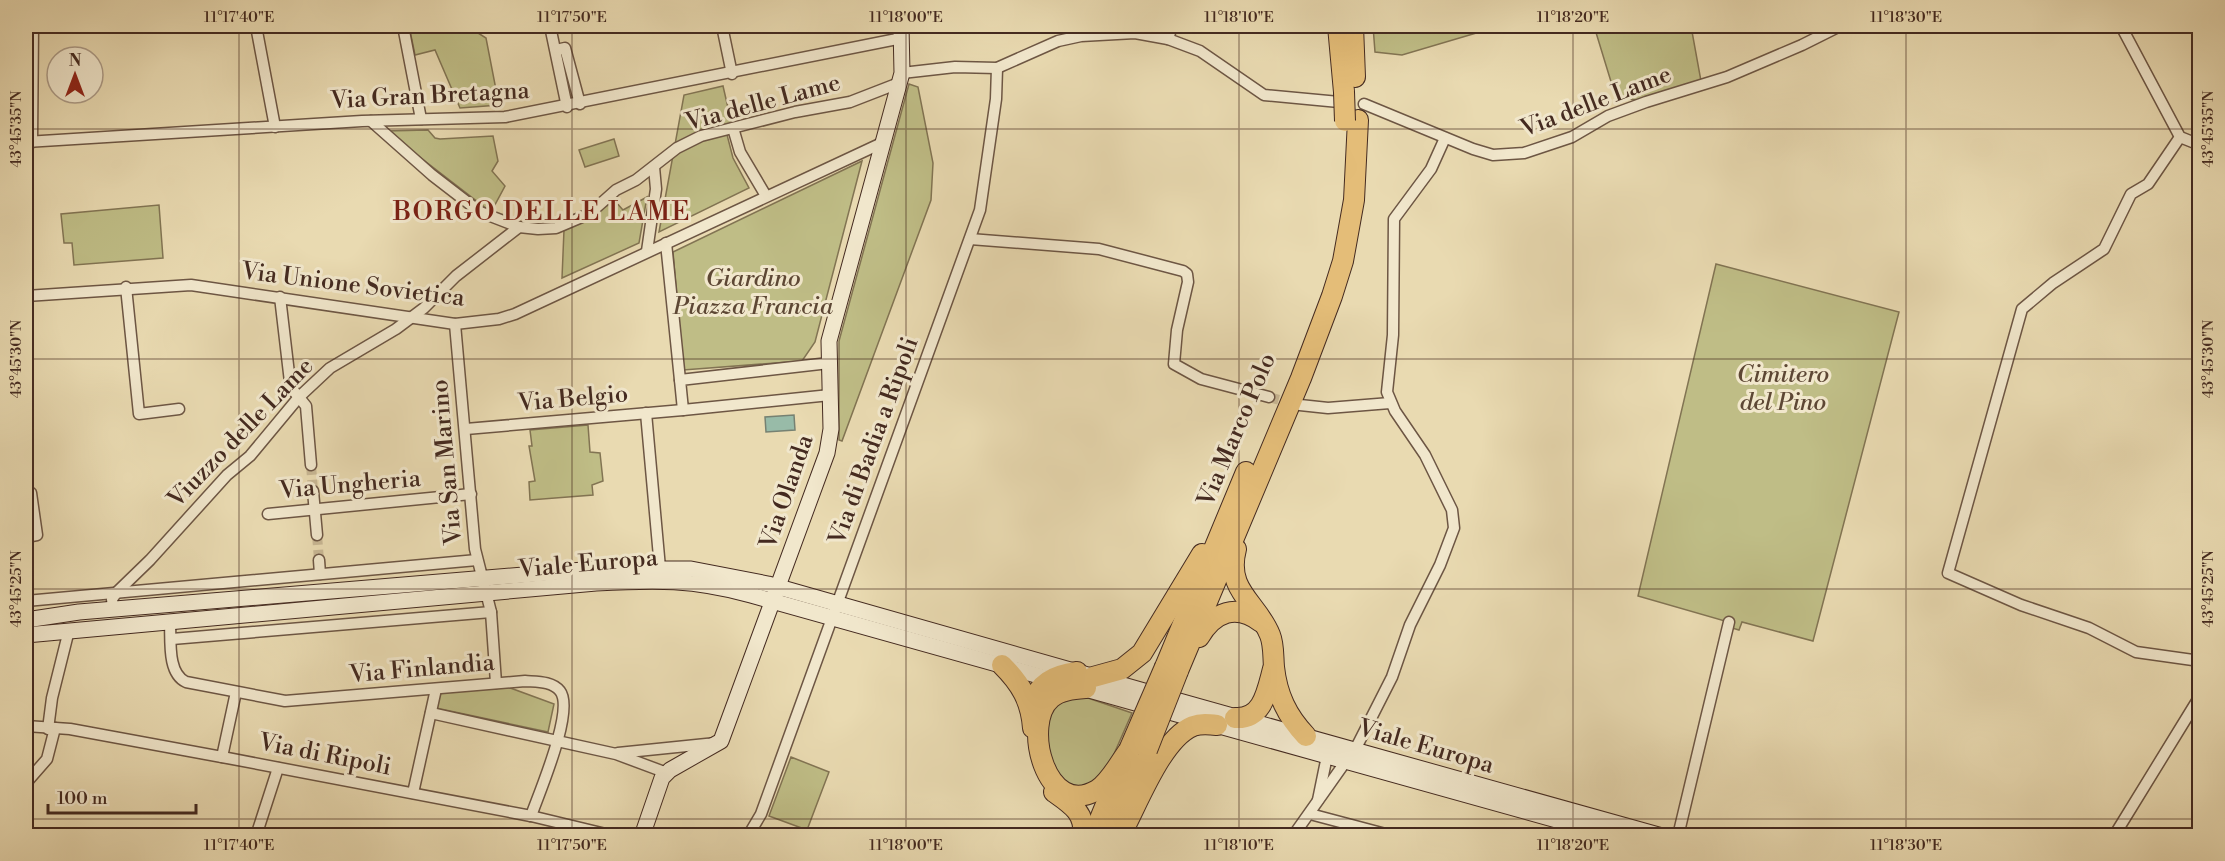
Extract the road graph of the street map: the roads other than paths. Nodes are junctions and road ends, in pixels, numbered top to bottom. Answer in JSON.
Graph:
{"nodes":[{"id":1,"x":33,"y":26,"type":"edge"},
{"id":2,"x":255,"y":26,"type":"edge"},
{"id":3,"x":403,"y":26,"type":"edge"},
{"id":4,"x":550,"y":26,"type":"edge"},
{"id":5,"x":722,"y":26,"type":"edge"},
{"id":6,"x":1172,"y":26,"type":"edge"},
{"id":7,"x":1338,"y":26,"type":"edge"},
{"id":8,"x":1353,"y":26,"type":"edge"},
{"id":9,"x":1840,"y":26,"type":"edge"},
{"id":10,"x":2121,"y":26,"type":"edge"},
{"id":11,"x":902,"y":32,"type":"edge"},
{"id":12,"x":1168,"y":39,"type":"junction"},
{"id":13,"x":556,"y":50,"type":"junction"},
{"id":14,"x":997,"y":68,"type":"junction"},
{"id":15,"x":732,"y":74,"type":"junction"},
{"id":16,"x":900,"y":78,"type":"junction"},
{"id":17,"x":580,"y":104,"type":"junction"},
{"id":18,"x":1351,"y":105,"type":"junction"},
{"id":19,"x":567,"y":106,"type":"junction"},
{"id":20,"x":421,"y":119,"type":"junction"},
{"id":21,"x":371,"y":121,"type":"junction"},
{"id":22,"x":275,"y":127,"type":"junction"},
{"id":23,"x":733,"y":128,"type":"junction"},
{"id":24,"x":2180,"y":137,"type":"junction"},
{"id":25,"x":1444,"y":138,"type":"junction"},
{"id":26,"x":29,"y":142,"type":"edge"},
{"id":27,"x":882,"y":143,"type":"junction"},
{"id":28,"x":2199,"y":146,"type":"edge"},
{"id":29,"x":654,"y":168,"type":"junction"},
{"id":30,"x":766,"y":196,"type":"junction"},
{"id":31,"x":519,"y":227,"type":"junction"},
{"id":32,"x":970,"y":239,"type":"junction"},
{"id":33,"x":666,"y":243,"type":"junction"},
{"id":34,"x":648,"y":251,"type":"junction"},
{"id":35,"x":126,"y":287,"type":"junction"},
{"id":36,"x":26,"y":296,"type":"edge"},
{"id":37,"x":280,"y":297,"type":"junction"},
{"id":38,"x":412,"y":316,"type":"junction"},
{"id":39,"x":455,"y":324,"type":"junction"},
{"id":40,"x":829,"y":363,"type":"junction"},
{"id":41,"x":680,"y":380,"type":"junction"},
{"id":42,"x":830,"y":395,"type":"junction"},
{"id":43,"x":299,"y":397,"type":"junction"},
{"id":44,"x":1269,"y":397,"type":"tunnel mouth"},
{"id":45,"x":1390,"y":403,"type":"junction"},
{"id":46,"x":1300,"y":405,"type":"tunnel mouth"},
{"id":47,"x":179,"y":410,"type":"dead end"},
{"id":48,"x":683,"y":410,"type":"junction"},
{"id":49,"x":646,"y":413,"type":"junction"},
{"id":50,"x":465,"y":429,"type":"junction"},
{"id":51,"x":310,"y":465,"type":"tunnel mouth"},
{"id":52,"x":313,"y":491,"type":"tunnel mouth"},
{"id":53,"x":26,"y":494,"type":"edge"},
{"id":54,"x":471,"y":494,"type":"junction"},
{"id":55,"x":1241,"y":502,"type":"junction"},
{"id":56,"x":314,"y":510,"type":"junction"},
{"id":57,"x":268,"y":514,"type":"dead end"},
{"id":58,"x":316,"y":535,"type":"tunnel mouth"},
{"id":59,"x":26,"y":537,"type":"edge"},
{"id":60,"x":319,"y":560,"type":"tunnel mouth"},
{"id":61,"x":477,"y":560,"type":"junction"},
{"id":62,"x":660,"y":568,"type":"junction"},
{"id":63,"x":320,"y":574,"type":"junction"},
{"id":64,"x":481,"y":578,"type":"junction"},
{"id":65,"x":117,"y":591,"type":"junction"},
{"id":66,"x":487,"y":594,"type":"junction"},
{"id":67,"x":775,"y":594,"type":"junction"},
{"id":68,"x":26,"y":601,"type":"edge"},
{"id":69,"x":113,"y":609,"type":"junction"},
{"id":70,"x":835,"y":611,"type":"junction"},
{"id":71,"x":491,"y":612,"type":"junction"},
{"id":72,"x":26,"y":620,"type":"edge"},
{"id":73,"x":170,"y":622,"type":"junction"},
{"id":74,"x":1729,"y":622,"type":"dead end"},
{"id":75,"x":1266,"y":625,"type":"junction"},
{"id":76,"x":69,"y":630,"type":"junction"},
{"id":77,"x":26,"y":635,"type":"edge"},
{"id":78,"x":172,"y":639,"type":"junction"},
{"id":79,"x":2199,"y":661,"type":"edge"},
{"id":80,"x":1002,"y":665,"type":"junction"},
{"id":81,"x":1274,"y":666,"type":"junction"},
{"id":82,"x":1172,"y":669,"type":"junction"},
{"id":83,"x":1052,"y":678,"type":"junction"},
{"id":84,"x":1085,"y":679,"type":"junction"},
{"id":85,"x":496,"y":683,"type":"junction"},
{"id":86,"x":436,"y":689,"type":"junction"},
{"id":87,"x":236,"y":692,"type":"junction"},
{"id":88,"x":2199,"y":696,"type":"edge"},
{"id":89,"x":1142,"y":698,"type":"dead end"},
{"id":90,"x":1031,"y":706,"type":"junction"},
{"id":91,"x":1176,"y":707,"type":"dead end"},
{"id":92,"x":431,"y":713,"type":"junction"},
{"id":93,"x":1226,"y":721,"type":"junction"},
{"id":94,"x":26,"y":726,"type":"edge"},
{"id":95,"x":52,"y":728,"type":"junction"},
{"id":96,"x":1306,"y":736,"type":"junction"},
{"id":97,"x":557,"y":740,"type":"junction"},
{"id":98,"x":719,"y":744,"type":"junction"},
{"id":99,"x":1138,"y":750,"type":"junction"},
{"id":100,"x":616,"y":754,"type":"junction"},
{"id":101,"x":1324,"y":755,"type":"junction"},
{"id":102,"x":1350,"y":756,"type":"junction"},
{"id":103,"x":222,"y":757,"type":"junction"},
{"id":104,"x":278,"y":768,"type":"junction"},
{"id":105,"x":667,"y":773,"type":"junction"},
{"id":106,"x":26,"y":783,"type":"edge"},
{"id":107,"x":413,"y":793,"type":"junction"},
{"id":108,"x":1317,"y":803,"type":"junction"},
{"id":109,"x":1310,"y":814,"type":"junction"},
{"id":110,"x":531,"y":816,"type":"junction"},
{"id":111,"x":759,"y":820,"type":"junction"},
{"id":112,"x":256,"y":836,"type":"edge"},
{"id":113,"x":614,"y":836,"type":"edge"},
{"id":114,"x":642,"y":836,"type":"edge"},
{"id":115,"x":748,"y":836,"type":"edge"},
{"id":116,"x":759,"y":836,"type":"edge"},
{"id":117,"x":1083,"y":836,"type":"edge"},
{"id":118,"x":1093,"y":836,"type":"edge"},
{"id":119,"x":1107,"y":836,"type":"edge"},
{"id":120,"x":1120,"y":836,"type":"edge"},
{"id":121,"x":1293,"y":836,"type":"edge"},
{"id":122,"x":1393,"y":836,"type":"edge"},
{"id":123,"x":1614,"y":836,"type":"edge"},
{"id":124,"x":1662,"y":836,"type":"edge"},
{"id":125,"x":1678,"y":836,"type":"edge"},
{"id":126,"x":2114,"y":836,"type":"edge"}],
"edges":[{"from":1,"to":26,"type":"street"},
{"from":2,"to":22,"type":"street"},
{"from":3,"to":20,"type":"street"},
{"from":4,"to":13,"type":"street"},
{"from":5,"to":15,"type":"street"},
{"from":6,"to":12,"type":"street"},
{"from":7,"to":18,"type":"highway","name":"Via Marco Polo"},
{"from":8,"to":18,"type":"highway","name":"Via Marco Polo"},
{"from":9,"to":25,"type":"street","name":"Via delle Lame"},
{"from":10,"to":24,"type":"street"},
{"from":11,"to":15,"type":"street","name":"Via Gran Bretagna"},
{"from":11,"to":16,"type":"main road","name":"Via Olanda"},
{"from":12,"to":14,"type":"street","name":"Via delle Lame"},
{"from":12,"to":18,"type":"street","name":"Via delle Lame"},
{"from":13,"to":17,"type":"street"},
{"from":13,"to":19,"type":"street"},
{"from":14,"to":16,"type":"street","name":"Via delle Lame"},
{"from":14,"to":32,"type":"street","name":"Via di Badia a Ripoli"},
{"from":15,"to":17,"type":"street","name":"Via Gran Bretagna"},
{"from":16,"to":23,"type":"street","name":"Via delle Lame"},
{"from":16,"to":27,"type":"main road","name":"Via Olanda"},
{"from":17,"to":19,"type":"street","name":"Via Gran Bretagna"},
{"from":18,"to":25,"type":"street","name":"Via delle Lame"},
{"from":18,"to":55,"type":"highway","name":"Via Marco Polo"},
{"from":19,"to":20,"type":"street","name":"Via Gran Bretagna"},
{"from":20,"to":21,"type":"street","name":"Via Gran Bretagna"},
{"from":21,"to":22,"type":"street","name":"Via Gran Bretagna"},
{"from":21,"to":31,"type":"street","name":"Via delle Lame"},
{"from":22,"to":26,"type":"street","name":"Via Gran Bretagna"},
{"from":23,"to":29,"type":"street","name":"Via delle Lame"},
{"from":23,"to":30,"type":"street"},
{"from":24,"to":28,"type":"street"},
{"from":24,"to":79,"type":"street"},
{"from":25,"to":45,"type":"street"},
{"from":27,"to":30,"type":"street","name":"Via Unione Sovietica"},
{"from":27,"to":40,"type":"main road","name":"Via Olanda"},
{"from":29,"to":31,"type":"street","name":"Via delle Lame"},
{"from":29,"to":34,"type":"street"},
{"from":30,"to":33,"type":"street","name":"Via Unione Sovietica"},
{"from":31,"to":38,"type":"street","name":"Viuzzo delle Lame"},
{"from":32,"to":44,"type":"street"},
{"from":32,"to":70,"type":"street","name":"Via di Badia a Ripoli"},
{"from":33,"to":34,"type":"street","name":"Via Unione Sovietica"},
{"from":33,"to":41,"type":"street"},
{"from":34,"to":39,"type":"street","name":"Via Unione Sovietica"},
{"from":35,"to":36,"type":"street","name":"Via Unione Sovietica"},
{"from":35,"to":37,"type":"street","name":"Via Unione Sovietica"},
{"from":35,"to":47,"type":"street"},
{"from":37,"to":38,"type":"street","name":"Via Unione Sovietica"},
{"from":37,"to":43,"type":"street"},
{"from":38,"to":39,"type":"street","name":"Via Unione Sovietica"},
{"from":38,"to":43,"type":"street","name":"Viuzzo delle Lame"},
{"from":39,"to":50,"type":"street","name":"Via San Marino"},
{"from":40,"to":41,"type":"street"},
{"from":40,"to":42,"type":"main road","name":"Via Olanda"},
{"from":41,"to":48,"type":"street"},
{"from":42,"to":48,"type":"street","name":"Via Belgio"},
{"from":42,"to":67,"type":"main road","name":"Via Olanda"},
{"from":43,"to":51,"type":"street"},
{"from":43,"to":65,"type":"street","name":"Viuzzo delle Lame"},
{"from":45,"to":46,"type":"street"},
{"from":45,"to":102,"type":"street"},
{"from":48,"to":49,"type":"street","name":"Via Belgio"},
{"from":49,"to":50,"type":"street","name":"Via Belgio"},
{"from":49,"to":62,"type":"street"},
{"from":50,"to":54,"type":"street","name":"Via San Marino"},
{"from":52,"to":56,"type":"street"},
{"from":53,"to":59,"type":"street"},
{"from":54,"to":56,"type":"street","name":"Via Ungheria"},
{"from":54,"to":61,"type":"street","name":"Via San Marino"},
{"from":55,"to":75,"type":"highway"},
{"from":55,"to":82,"type":"highway","name":"Via Marco Polo"},
{"from":55,"to":84,"type":"highway"},
{"from":56,"to":57,"type":"street","name":"Via Ungheria"},
{"from":56,"to":58,"type":"street"},
{"from":60,"to":63,"type":"street"},
{"from":61,"to":63,"type":"street"},
{"from":61,"to":64,"type":"street","name":"Via San Marino"},
{"from":62,"to":64,"type":"main road","name":"Viale Europa"},
{"from":62,"to":67,"type":"main road","name":"Viale Europa"},
{"from":63,"to":65,"type":"street"},
{"from":64,"to":66,"type":"street","name":"Via San Marino"},
{"from":64,"to":69,"type":"main road","name":"Viale Europa"},
{"from":65,"to":68,"type":"street"},
{"from":65,"to":69,"type":"street"},
{"from":66,"to":67,"type":"main road","name":"Viale Europa"},
{"from":66,"to":71,"type":"street","name":"Via San Marino"},
{"from":66,"to":73,"type":"main road","name":"Viale Europa"},
{"from":67,"to":70,"type":"main road","name":"Viale Europa"},
{"from":67,"to":98,"type":"main road","name":"Via Olanda"},
{"from":69,"to":72,"type":"main road","name":"Viale Europa"},
{"from":70,"to":80,"type":"main road","name":"Viale Europa"},
{"from":70,"to":84,"type":"main road","name":"Viale Europa"},
{"from":70,"to":111,"type":"street","name":"Via di Badia a Ripoli"},
{"from":71,"to":78,"type":"street"},
{"from":71,"to":85,"type":"street","name":"Via San Marino"},
{"from":73,"to":76,"type":"main road","name":"Viale Europa"},
{"from":73,"to":78,"type":"street"},
{"from":74,"to":125,"type":"street"},
{"from":75,"to":81,"type":"highway"},
{"from":75,"to":82,"type":"highway"},
{"from":76,"to":77,"type":"main road","name":"Viale Europa"},
{"from":76,"to":95,"type":"street"},
{"from":78,"to":87,"type":"street","name":"Via Finlandia"},
{"from":80,"to":83,"type":"main road","name":"Viale Europa"},
{"from":80,"to":90,"type":"highway"},
{"from":81,"to":93,"type":"highway"},
{"from":81,"to":96,"type":"highway"},
{"from":82,"to":99,"type":"highway","name":"Via Marco Polo","bridge":true},
{"from":83,"to":84,"type":"highway"},
{"from":83,"to":90,"type":"highway"},
{"from":84,"to":89,"type":"main road","name":"Viale Europa"},
{"from":84,"to":99,"type":"highway"},
{"from":85,"to":86,"type":"street","name":"Via Finlandia"},
{"from":85,"to":97,"type":"street","name":"Via Finlandia"},
{"from":86,"to":87,"type":"street","name":"Via Finlandia"},
{"from":86,"to":92,"type":"street"},
{"from":87,"to":103,"type":"street"},
{"from":88,"to":126,"type":"street"},
{"from":90,"to":117,"type":"highway"},
{"from":91,"to":93,"type":"main road","name":"Viale Europa"},
{"from":92,"to":97,"type":"street"},
{"from":92,"to":107,"type":"street"},
{"from":93,"to":96,"type":"main road","name":"Viale Europa"},
{"from":93,"to":101,"type":"main road","name":"Viale Europa"},
{"from":93,"to":120,"type":"highway"},
{"from":94,"to":95,"type":"street","name":"Via di Ripoli"},
{"from":95,"to":103,"type":"street","name":"Via di Ripoli"},
{"from":95,"to":106,"type":"street"},
{"from":96,"to":102,"type":"main road","name":"Viale Europa"},
{"from":97,"to":100,"type":"street"},
{"from":97,"to":110,"type":"street","name":"Via Finlandia"},
{"from":98,"to":100,"type":"street"},
{"from":98,"to":105,"type":"main road"},
{"from":99,"to":118,"type":"highway","name":"Via Marco Polo"},
{"from":99,"to":119,"type":"highway","name":"Via Marco Polo"},
{"from":100,"to":105,"type":"street"},
{"from":101,"to":102,"type":"main road","name":"Viale Europa"},
{"from":101,"to":108,"type":"street"},
{"from":102,"to":108,"type":"street"},
{"from":102,"to":123,"type":"main road","name":"Viale Europa"},
{"from":102,"to":124,"type":"main road","name":"Viale Europa"},
{"from":103,"to":104,"type":"street","name":"Via di Ripoli"},
{"from":104,"to":107,"type":"street","name":"Via di Ripoli"},
{"from":104,"to":112,"type":"street"},
{"from":105,"to":114,"type":"main road"},
{"from":107,"to":110,"type":"street","name":"Via di Ripoli"},
{"from":108,"to":109,"type":"street"},
{"from":109,"to":121,"type":"street"},
{"from":109,"to":122,"type":"street"},
{"from":110,"to":113,"type":"street","name":"Via di Ripoli"},
{"from":111,"to":115,"type":"street","name":"Via di Badia a Ripoli"},
{"from":111,"to":116,"type":"street","name":"Via di Badia a Ripoli"}]}
